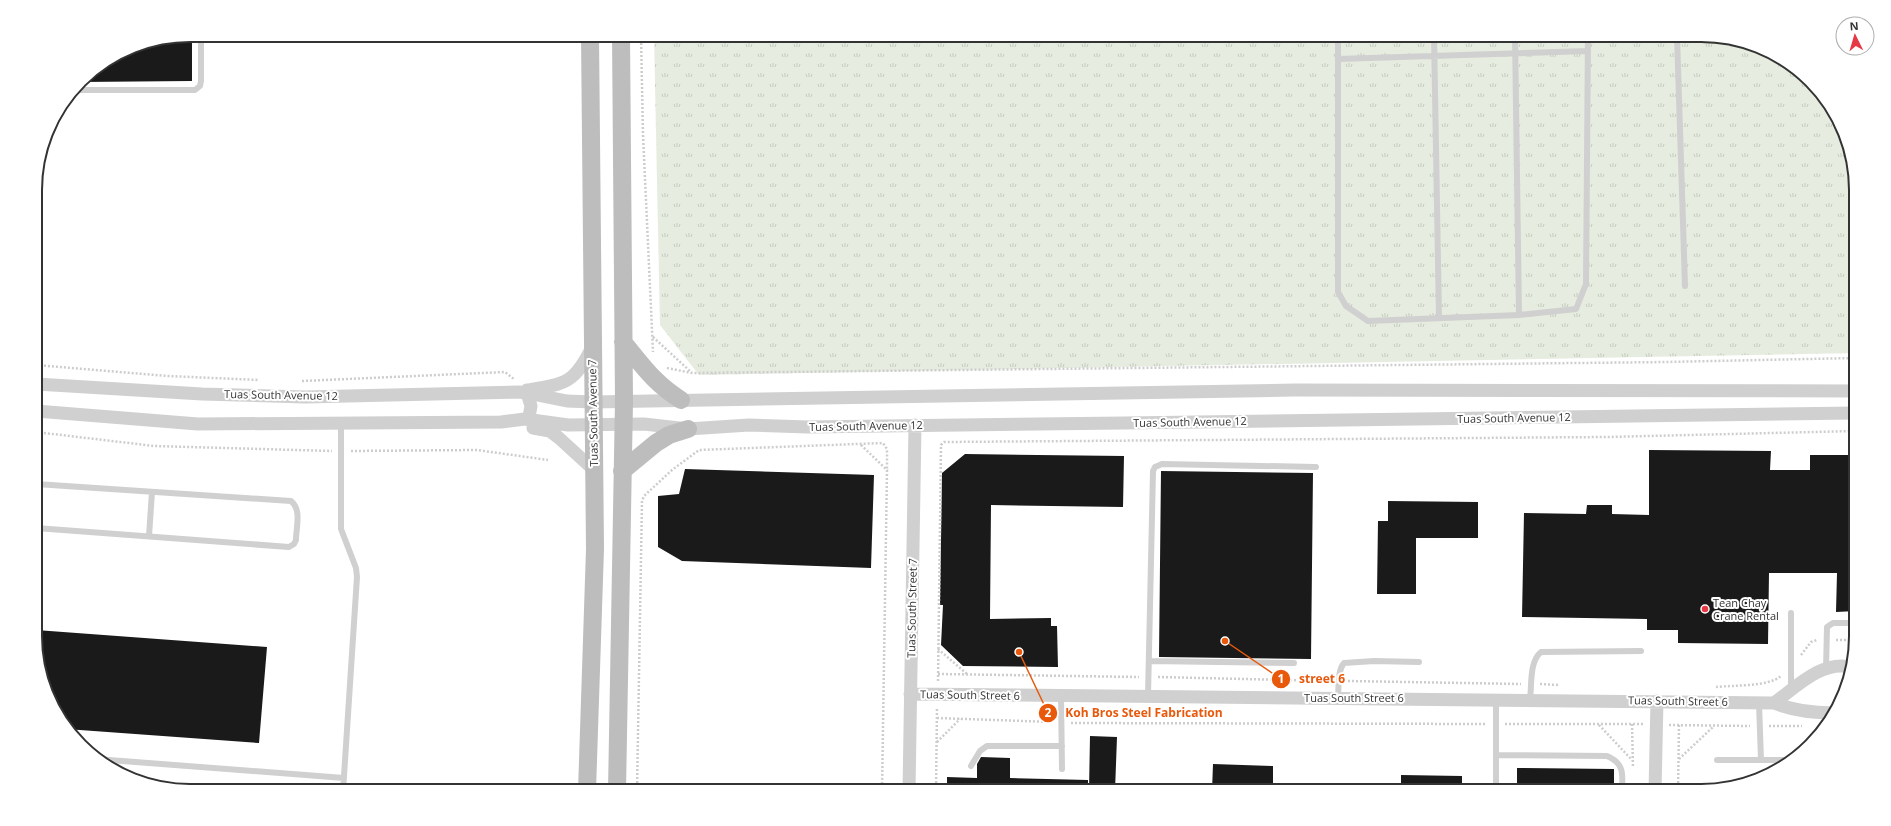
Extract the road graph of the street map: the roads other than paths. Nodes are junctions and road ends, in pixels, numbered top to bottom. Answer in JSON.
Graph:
{"nodes":[{"id":1,"x":201,"y":42,"type":"edge"},
{"id":2,"x":590,"y":42,"type":"edge"},
{"id":3,"x":621,"y":42,"type":"edge"},
{"id":4,"x":1338,"y":42,"type":"edge"},
{"id":5,"x":1434,"y":42,"type":"edge"},
{"id":6,"x":1515,"y":42,"type":"edge"},
{"id":7,"x":1588,"y":42,"type":"edge"},
{"id":8,"x":1677,"y":42,"type":"edge"},
{"id":9,"x":1588,"y":51,"type":"junction"},
{"id":10,"x":1515,"y":53,"type":"junction"},
{"id":11,"x":1434,"y":56,"type":"junction"},
{"id":12,"x":1338,"y":58,"type":"junction"},
{"id":13,"x":81,"y":90,"type":"edge"},
{"id":14,"x":1685,"y":286,"type":"dead end"},
{"id":15,"x":1519,"y":315,"type":"junction"},
{"id":16,"x":1439,"y":318,"type":"junction"},
{"id":17,"x":623,"y":342,"type":"junction"},
{"id":18,"x":592,"y":345,"type":"junction"},
{"id":19,"x":42,"y":384,"type":"edge"},
{"id":20,"x":520,"y":388,"type":"junction"},
{"id":21,"x":1849,"y":391,"type":"edge"},
{"id":22,"x":681,"y":400,"type":"junction"},
{"id":23,"x":624,"y":401,"type":"junction"},
{"id":24,"x":593,"y":402,"type":"junction"},
{"id":25,"x":42,"y":411,"type":"edge"},
{"id":26,"x":1849,"y":413,"type":"edge"},
{"id":27,"x":525,"y":419,"type":"junction"},
{"id":28,"x":341,"y":422,"type":"junction"},
{"id":29,"x":502,"y":422,"type":"junction"},
{"id":30,"x":623,"y":423,"type":"junction"},
{"id":31,"x":594,"y":424,"type":"junction"},
{"id":32,"x":915,"y":425,"type":"junction"},
{"id":33,"x":688,"y":429,"type":"junction"},
{"id":34,"x":1316,"y":467,"type":"dead end"},
{"id":35,"x":594,"y":470,"type":"junction"},
{"id":36,"x":622,"y":472,"type":"junction"},
{"id":37,"x":42,"y":484,"type":"edge"},
{"id":38,"x":152,"y":492,"type":"junction"},
{"id":39,"x":42,"y":528,"type":"edge"},
{"id":40,"x":149,"y":536,"type":"junction"},
{"id":41,"x":1791,"y":613,"type":"dead end"},
{"id":42,"x":1849,"y":623,"type":"edge"},
{"id":43,"x":1641,"y":652,"type":"dead end"},
{"id":44,"x":1149,"y":661,"type":"junction"},
{"id":45,"x":1419,"y":662,"type":"dead end"},
{"id":46,"x":1294,"y":663,"type":"dead end"},
{"id":47,"x":1846,"y":666,"type":"edge"},
{"id":48,"x":1826,"y":669,"type":"junction"},
{"id":49,"x":1791,"y":690,"type":"junction"},
{"id":50,"x":910,"y":694,"type":"junction"},
{"id":51,"x":1060,"y":696,"type":"junction"},
{"id":52,"x":1148,"y":696,"type":"junction"},
{"id":53,"x":1338,"y":698,"type":"junction"},
{"id":54,"x":1496,"y":699,"type":"junction"},
{"id":55,"x":1530,"y":700,"type":"junction"},
{"id":56,"x":1657,"y":701,"type":"junction"},
{"id":57,"x":1759,"y":702,"type":"junction"},
{"id":58,"x":1774,"y":703,"type":"junction"},
{"id":59,"x":1827,"y":713,"type":"edge"},
{"id":60,"x":1062,"y":746,"type":"junction"},
{"id":61,"x":1496,"y":755,"type":"junction"},
{"id":62,"x":110,"y":760,"type":"edge"},
{"id":63,"x":1717,"y":760,"type":"dead end"},
{"id":64,"x":1761,"y":760,"type":"junction"},
{"id":65,"x":1781,"y":760,"type":"edge"},
{"id":66,"x":971,"y":766,"type":"dead end"},
{"id":67,"x":1062,"y":769,"type":"dead end"},
{"id":68,"x":344,"y":778,"type":"junction"},
{"id":69,"x":344,"y":784,"type":"edge"},
{"id":70,"x":587,"y":784,"type":"edge"},
{"id":71,"x":617,"y":784,"type":"edge"},
{"id":72,"x":909,"y":784,"type":"edge"},
{"id":73,"x":1496,"y":784,"type":"edge"},
{"id":74,"x":1622,"y":784,"type":"edge"},
{"id":75,"x":1655,"y":784,"type":"edge"}],
"edges":[{"from":1,"to":13,"type":"lane"},
{"from":2,"to":18,"type":"street","name":"Tuas South Avenue 7"},
{"from":3,"to":17,"type":"street"},
{"from":4,"to":12,"type":"lane"},
{"from":5,"to":11,"type":"lane"},
{"from":6,"to":10,"type":"lane"},
{"from":7,"to":9,"type":"lane"},
{"from":8,"to":14,"type":"lane"},
{"from":9,"to":10,"type":"lane"},
{"from":9,"to":15,"type":"lane"},
{"from":10,"to":11,"type":"lane"},
{"from":10,"to":15,"type":"lane"},
{"from":11,"to":12,"type":"lane"},
{"from":11,"to":16,"type":"lane"},
{"from":12,"to":16,"type":"lane"},
{"from":15,"to":16,"type":"lane"},
{"from":17,"to":22,"type":"street"},
{"from":17,"to":23,"type":"street"},
{"from":18,"to":20,"type":"street"},
{"from":18,"to":24,"type":"street","name":"Tuas South Avenue 7"},
{"from":19,"to":20,"type":"street","name":"Tuas South Avenue 12"},
{"from":20,"to":24,"type":"street","name":"Tuas South Avenue 12"},
{"from":20,"to":27,"type":"street"},
{"from":21,"to":22,"type":"street","name":"Tuas South Avenue 12"},
{"from":22,"to":23,"type":"street","name":"Tuas South Avenue 12"},
{"from":23,"to":24,"type":"street","name":"Tuas South Avenue 12"},
{"from":23,"to":30,"type":"street"},
{"from":24,"to":31,"type":"street","name":"Tuas South Avenue 7"},
{"from":25,"to":28,"type":"street","name":"Tuas South Avenue 12"},
{"from":26,"to":32,"type":"street","name":"Tuas South Avenue 12"},
{"from":27,"to":29,"type":"street","name":"Tuas South Avenue 12"},
{"from":27,"to":31,"type":"street","name":"Tuas South Avenue 12"},
{"from":28,"to":29,"type":"street","name":"Tuas South Avenue 12"},
{"from":28,"to":68,"type":"lane"},
{"from":29,"to":35,"type":"street"},
{"from":30,"to":31,"type":"street","name":"Tuas South Avenue 12"},
{"from":30,"to":33,"type":"street","name":"Tuas South Avenue 12"},
{"from":30,"to":36,"type":"street"},
{"from":31,"to":35,"type":"street","name":"Tuas South Avenue 7"},
{"from":32,"to":33,"type":"street","name":"Tuas South Avenue 12"},
{"from":32,"to":50,"type":"street","name":"Tuas South Street 7"},
{"from":33,"to":36,"type":"street"},
{"from":34,"to":44,"type":"lane"},
{"from":35,"to":70,"type":"street","name":"Tuas South Avenue 7"},
{"from":36,"to":71,"type":"street"},
{"from":37,"to":38,"type":"lane"},
{"from":38,"to":40,"type":"lane"},
{"from":38,"to":40,"type":"lane"},
{"from":39,"to":40,"type":"lane"},
{"from":41,"to":49,"type":"lane"},
{"from":42,"to":48,"type":"lane"},
{"from":43,"to":55,"type":"lane"},
{"from":44,"to":46,"type":"lane"},
{"from":44,"to":52,"type":"lane"},
{"from":45,"to":53,"type":"lane"},
{"from":47,"to":48,"type":"street"},
{"from":48,"to":49,"type":"street"},
{"from":49,"to":58,"type":"street"},
{"from":50,"to":51,"type":"street","name":"Tuas South Street 6"},
{"from":50,"to":72,"type":"street","name":"Tuas South Street 7"},
{"from":51,"to":52,"type":"street","name":"Tuas South Street 6"},
{"from":51,"to":60,"type":"lane"},
{"from":52,"to":53,"type":"street","name":"Tuas South Street 6"},
{"from":53,"to":54,"type":"street","name":"Tuas South Street 6"},
{"from":54,"to":55,"type":"street","name":"Tuas South Street 6"},
{"from":54,"to":61,"type":"lane"},
{"from":55,"to":56,"type":"street","name":"Tuas South Street 6"},
{"from":56,"to":57,"type":"street","name":"Tuas South Street 6"},
{"from":56,"to":75,"type":"street"},
{"from":57,"to":58,"type":"street","name":"Tuas South Street 6"},
{"from":57,"to":64,"type":"lane"},
{"from":58,"to":59,"type":"street","name":"Tuas South Street 6"},
{"from":60,"to":66,"type":"lane"},
{"from":60,"to":67,"type":"lane"},
{"from":61,"to":73,"type":"lane"},
{"from":61,"to":74,"type":"lane"},
{"from":62,"to":68,"type":"lane"},
{"from":63,"to":64,"type":"lane"},
{"from":64,"to":65,"type":"lane"},
{"from":68,"to":69,"type":"lane"}]}
